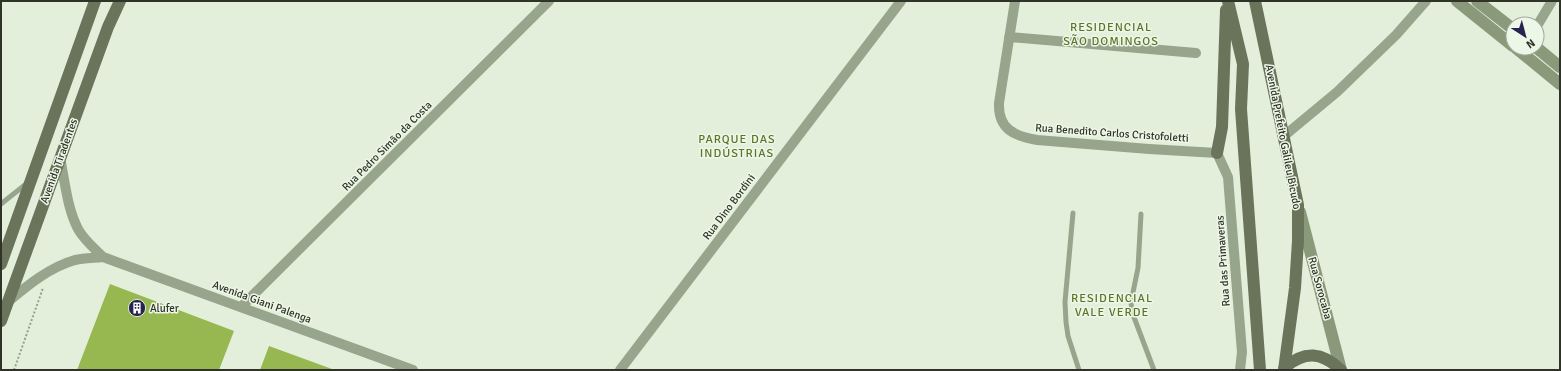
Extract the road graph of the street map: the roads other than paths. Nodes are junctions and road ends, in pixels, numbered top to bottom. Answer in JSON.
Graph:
{"nodes":[{"id":1,"x":95,"y":1,"type":"edge"},
{"id":2,"x":120,"y":1,"type":"edge"},
{"id":3,"x":549,"y":1,"type":"edge"},
{"id":4,"x":901,"y":1,"type":"edge"},
{"id":5,"x":1015,"y":1,"type":"edge"},
{"id":6,"x":1227,"y":1,"type":"edge"},
{"id":7,"x":1255,"y":1,"type":"edge"},
{"id":8,"x":1426,"y":1,"type":"edge"},
{"id":9,"x":1457,"y":1,"type":"edge"},
{"id":10,"x":1477,"y":1,"type":"edge"},
{"id":11,"x":1552,"y":1,"type":"edge"},
{"id":12,"x":1543,"y":16,"type":"edge"},
{"id":13,"x":1505,"y":23,"type":"edge"},
{"id":14,"x":1009,"y":37,"type":"junction"},
{"id":15,"x":1505,"y":40,"type":"edge"},
{"id":16,"x":1196,"y":52,"type":"dead end"},
{"id":17,"x":1545,"y":55,"type":"edge"},
{"id":18,"x":1526,"y":56,"type":"edge"},
{"id":19,"x":1560,"y":67,"type":"edge"},
{"id":20,"x":1560,"y":84,"type":"edge"},
{"id":21,"x":1284,"y":136,"type":"junction"},
{"id":22,"x":1217,"y":153,"type":"junction"},
{"id":23,"x":60,"y":158,"type":"junction"},
{"id":24,"x":31,"y":181,"type":"junction"},
{"id":25,"x":1,"y":204,"type":"edge"},
{"id":26,"x":1298,"y":205,"type":"junction"},
{"id":27,"x":1073,"y":213,"type":"dead end"},
{"id":28,"x":1141,"y":214,"type":"dead end"},
{"id":29,"x":103,"y":257,"type":"junction"},
{"id":30,"x":1,"y":264,"type":"edge"},
{"id":31,"x":9,"y":301,"type":"junction"},
{"id":32,"x":241,"y":307,"type":"junction"},
{"id":33,"x":1,"y":321,"type":"edge"},
{"id":34,"x":1284,"y":369,"type":"edge"},
{"id":35,"x":413,"y":370,"type":"edge"},
{"id":36,"x":620,"y":370,"type":"edge"},
{"id":37,"x":1079,"y":370,"type":"edge"},
{"id":38,"x":1154,"y":370,"type":"edge"},
{"id":39,"x":1240,"y":370,"type":"edge"},
{"id":40,"x":1260,"y":370,"type":"edge"},
{"id":41,"x":1341,"y":370,"type":"edge"}],
"edges":[{"from":1,"to":24,"type":"main road","name":"Avenida Tiradentes"},
{"from":2,"to":23,"type":"main road","name":"Avenida Tiradentes"},
{"from":3,"to":32,"type":"street","name":"Rua Pedro Simão da Costa"},
{"from":4,"to":36,"type":"street","name":"Rua Dino Bordini"},
{"from":5,"to":14,"type":"street","name":"Rua Benedito Carlos Cristofoletti"},
{"from":6,"to":22,"type":"main road"},
{"from":6,"to":40,"type":"main road"},
{"from":7,"to":21,"type":"main road","name":"Avenida Prefeito Galileu Bicudo"},
{"from":8,"to":21,"type":"street"},
{"from":9,"to":15,"type":"main road"},
{"from":10,"to":13,"type":"main road"},
{"from":11,"to":12,"type":"street"},
{"from":14,"to":16,"type":"street"},
{"from":14,"to":22,"type":"street","name":"Rua Benedito Carlos Cristofoletti"},
{"from":17,"to":19,"type":"main road"},
{"from":18,"to":20,"type":"main road"},
{"from":21,"to":26,"type":"main road","name":"Avenida Prefeito Galileu Bicudo"},
{"from":22,"to":39,"type":"street","name":"Rua das Primaveras"},
{"from":23,"to":29,"type":"street"},
{"from":23,"to":31,"type":"main road","name":"Avenida Tiradentes"},
{"from":24,"to":25,"type":"lane"},
{"from":24,"to":30,"type":"main road","name":"Avenida Tiradentes"},
{"from":26,"to":34,"type":"main road","name":"Avenida Prefeito Galileu Bicudo"},
{"from":26,"to":41,"type":"main road","name":"Rua Sorocaba"},
{"from":27,"to":37,"type":"lane"},
{"from":28,"to":38,"type":"lane"},
{"from":29,"to":31,"type":"street"},
{"from":29,"to":32,"type":"street","name":"Avenida Giani Palenga"},
{"from":31,"to":33,"type":"main road","name":"Avenida Tiradentes"},
{"from":32,"to":35,"type":"street","name":"Avenida Giani Palenga"},
{"from":34,"to":41,"type":"main road"}]}
